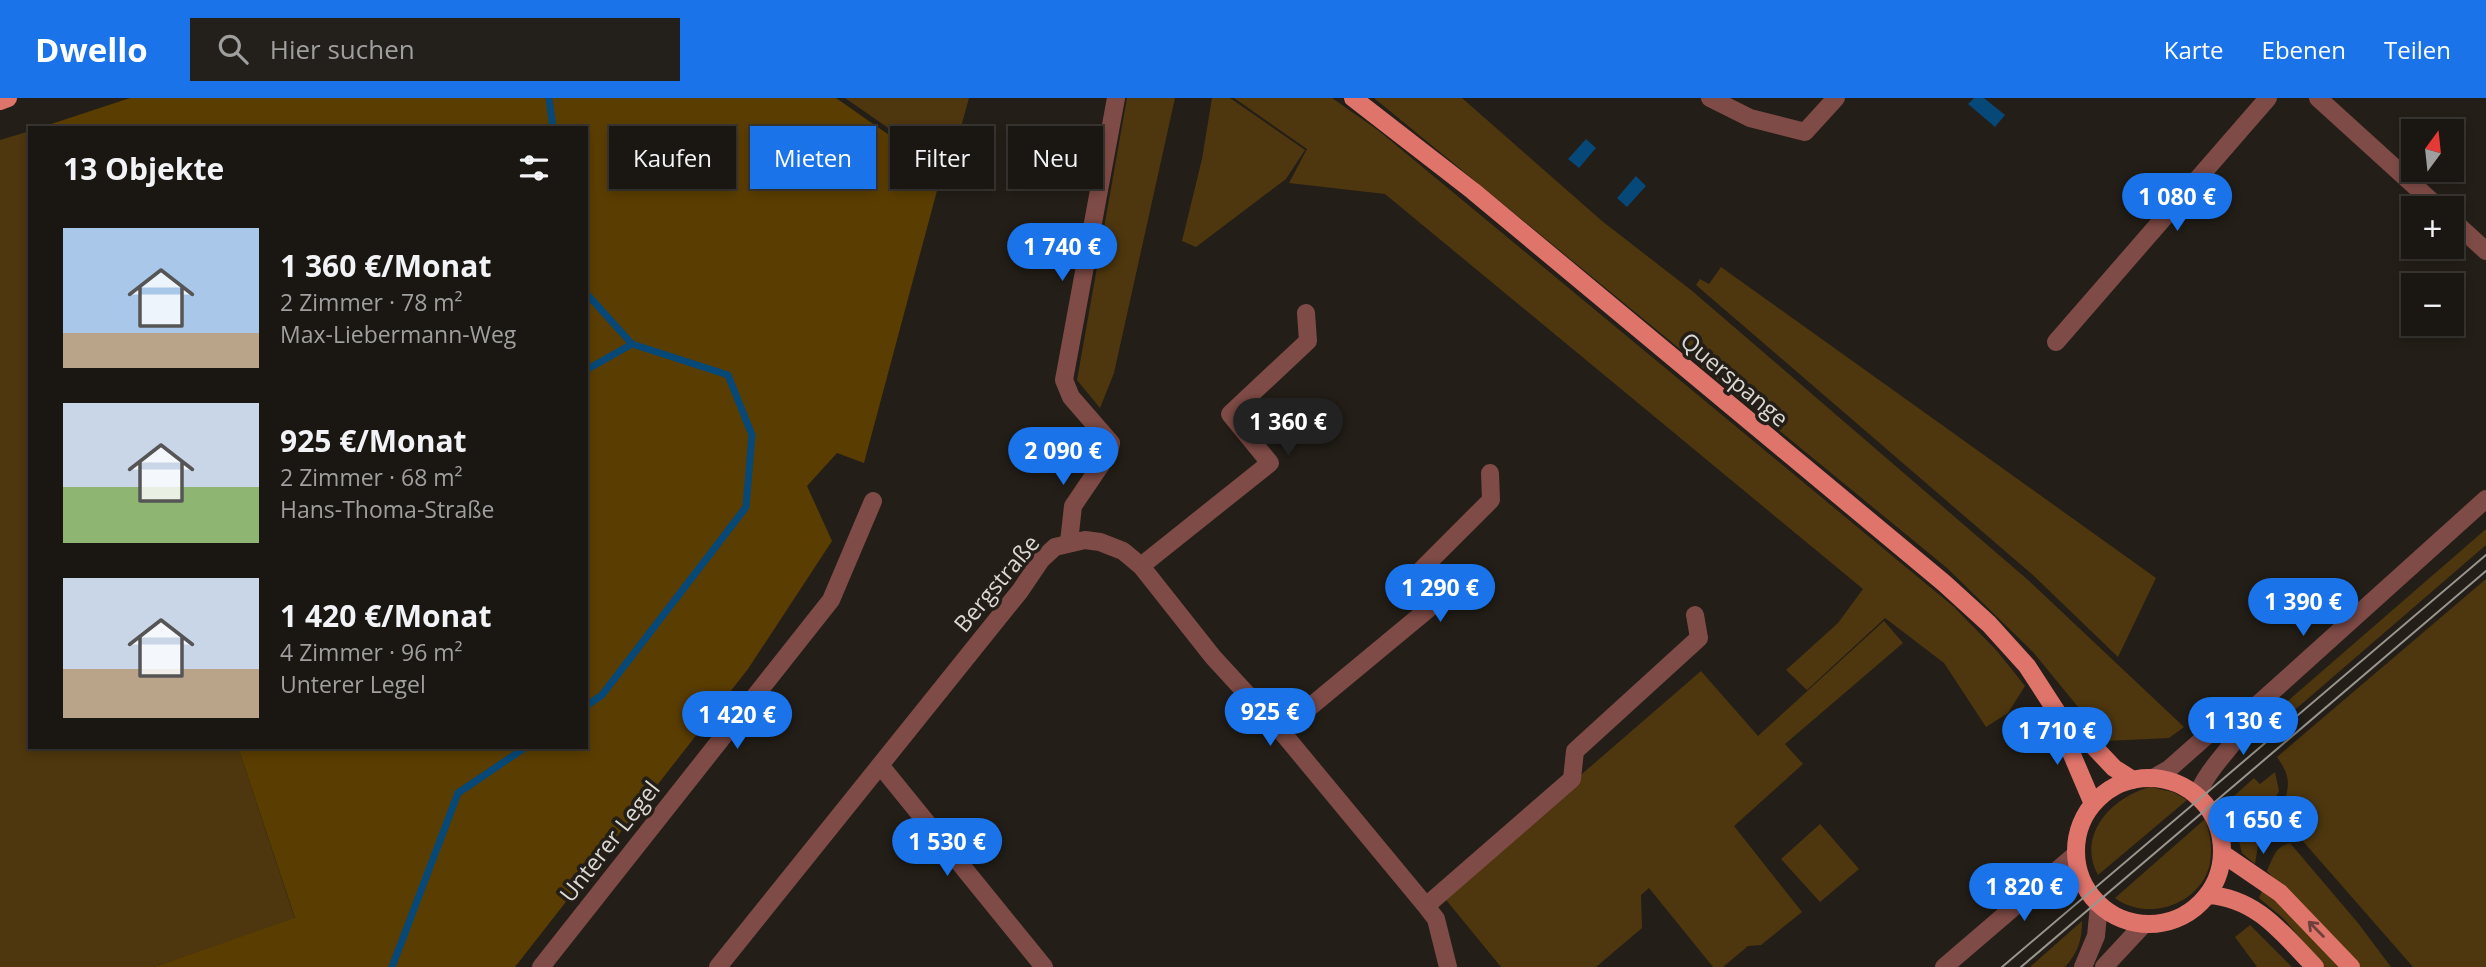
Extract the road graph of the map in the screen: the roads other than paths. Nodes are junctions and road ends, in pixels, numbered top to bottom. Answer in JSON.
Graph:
{"nodes":[{"id":1,"x":8,"y":98,"type":"edge"},
{"id":2,"x":1116,"y":98,"type":"edge"},
{"id":3,"x":1353,"y":98,"type":"edge"},
{"id":4,"x":1836,"y":98,"type":"edge"},
{"id":5,"x":2267,"y":98,"type":"edge"},
{"id":6,"x":2318,"y":98,"type":"edge"},
{"id":7,"x":1712,"y":100,"type":"edge"},
{"id":8,"x":0,"y":101,"type":"edge"},
{"id":9,"x":2426,"y":196,"type":"edge"},
{"id":10,"x":2464,"y":231,"type":"edge"},
{"id":11,"x":2486,"y":251,"type":"edge"},
{"id":12,"x":1306,"y":313,"type":"dead end"},
{"id":13,"x":2056,"y":342,"type":"dead end"},
{"id":14,"x":1490,"y":474,"type":"dead end"},
{"id":15,"x":2486,"y":499,"type":"edge"},
{"id":16,"x":873,"y":501,"type":"dead end"},
{"id":17,"x":1069,"y":542,"type":"junction"},
{"id":18,"x":1141,"y":566,"type":"junction"},
{"id":19,"x":1695,"y":615,"type":"dead end"},
{"id":20,"x":2255,"y":707,"type":"junction"},
{"id":21,"x":2062,"y":720,"type":"junction"},
{"id":22,"x":1281,"y":731,"type":"junction"},
{"id":23,"x":880,"y":765,"type":"junction"},
{"id":24,"x":2153,"y":778,"type":"junction"},
{"id":25,"x":2133,"y":780,"type":"junction"},
{"id":26,"x":2197,"y":796,"type":"junction"},
{"id":27,"x":2093,"y":804,"type":"junction"},
{"id":28,"x":2076,"y":854,"type":"junction"},
{"id":29,"x":2223,"y":854,"type":"junction"},
{"id":30,"x":2208,"y":895,"type":"junction"},
{"id":31,"x":2099,"y":905,"type":"junction"},
{"id":32,"x":1426,"y":906,"type":"junction"},
{"id":33,"x":2144,"y":924,"type":"junction"},
{"id":34,"x":1035,"y":963,"type":"edge"},
{"id":35,"x":1947,"y":965,"type":"edge"},
{"id":36,"x":541,"y":967,"type":"edge"},
{"id":37,"x":718,"y":967,"type":"edge"},
{"id":38,"x":1448,"y":967,"type":"edge"},
{"id":39,"x":2083,"y":967,"type":"edge"},
{"id":40,"x":2104,"y":967,"type":"edge"},
{"id":41,"x":2315,"y":967,"type":"edge"},
{"id":42,"x":2351,"y":967,"type":"edge"}],
"edges":[{"from":1,"to":8,"type":"main road"},
{"from":2,"to":17,"type":"street","name":"Bergstraße"},
{"from":3,"to":21,"type":"main road","name":"Querspange"},
{"from":4,"to":7,"type":"street"},
{"from":5,"to":13,"type":"street"},
{"from":6,"to":9,"type":"street"},
{"from":10,"to":11,"type":"street"},
{"from":12,"to":18,"type":"street"},
{"from":14,"to":22,"type":"street"},
{"from":15,"to":20,"type":"street"},
{"from":16,"to":36,"type":"street","name":"Unterer Legel"},
{"from":17,"to":18,"type":"street"},
{"from":17,"to":23,"type":"street","name":"Bergstraße"},
{"from":18,"to":22,"type":"street"},
{"from":19,"to":32,"type":"street"},
{"from":20,"to":24,"type":"street"},
{"from":20,"to":26,"type":"street"},
{"from":21,"to":25,"type":"main road"},
{"from":21,"to":27,"type":"main road"},
{"from":22,"to":32,"type":"street"},
{"from":23,"to":34,"type":"street"},
{"from":23,"to":37,"type":"street","name":"Bergstraße"},
{"from":24,"to":25,"type":"main road"},
{"from":24,"to":26,"type":"main road"},
{"from":25,"to":27,"type":"main road"},
{"from":26,"to":29,"type":"main road"},
{"from":27,"to":28,"type":"main road"},
{"from":28,"to":31,"type":"main road"},
{"from":28,"to":35,"type":"street"},
{"from":29,"to":30,"type":"main road"},
{"from":42,"to":29,"type":"main road","one_way":true},
{"from":30,"to":33,"type":"main road"},
{"from":30,"to":41,"type":"main road"},
{"from":31,"to":33,"type":"main road"},
{"from":31,"to":39,"type":"street"},
{"from":32,"to":38,"type":"street"},
{"from":33,"to":40,"type":"street"}]}
